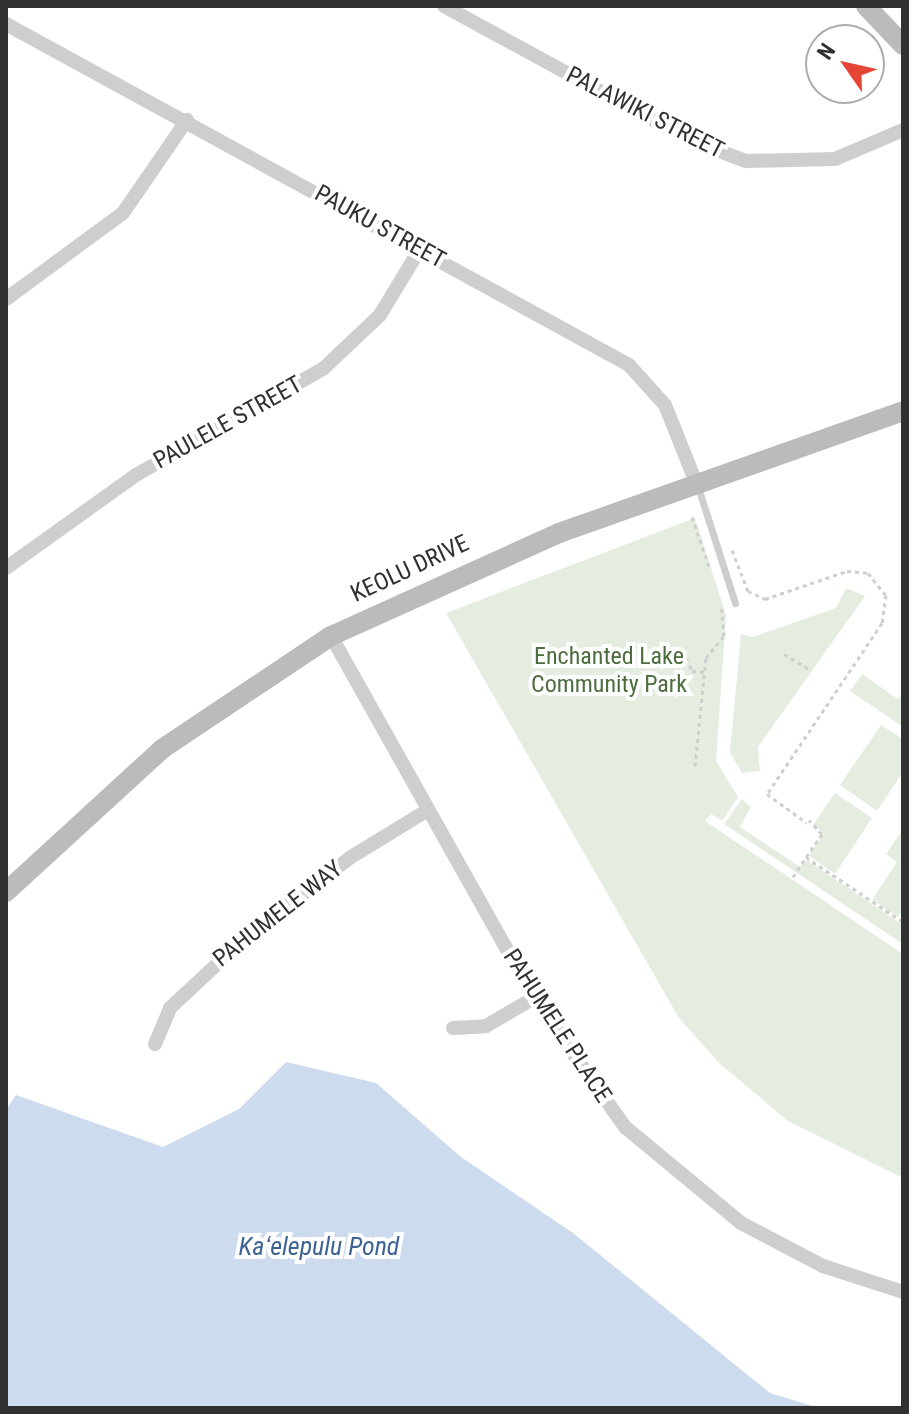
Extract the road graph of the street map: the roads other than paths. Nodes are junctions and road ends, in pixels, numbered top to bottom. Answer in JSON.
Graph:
{"nodes":[{"id":1,"x":444,"y":6,"type":"edge"},
{"id":2,"x":866,"y":6,"type":"edge"},
{"id":3,"x":6,"y":24,"type":"edge"},
{"id":4,"x":903,"y":45,"type":"edge"},
{"id":5,"x":187,"y":120,"type":"junction"},
{"id":6,"x":903,"y":130,"type":"edge"},
{"id":7,"x":420,"y":249,"type":"junction"},
{"id":8,"x":6,"y":299,"type":"edge"},
{"id":9,"x":903,"y":411,"type":"edge"},
{"id":10,"x":697,"y":485,"type":"junction"},
{"id":11,"x":6,"y":568,"type":"edge"},
{"id":12,"x":735,"y":603,"type":"dead end"},
{"id":13,"x":331,"y":636,"type":"junction"},
{"id":14,"x":428,"y":810,"type":"junction"},
{"id":15,"x":6,"y":892,"type":"edge"},
{"id":16,"x":534,"y":998,"type":"junction"},
{"id":17,"x":453,"y":1028,"type":"dead end"},
{"id":18,"x":155,"y":1044,"type":"dead end"},
{"id":19,"x":903,"y":1292,"type":"edge"}],
"edges":[{"from":1,"to":6,"type":"street","name":"PALAWIKI STREET"},
{"from":2,"to":4,"type":"main road"},
{"from":3,"to":5,"type":"street","name":"PAUKU STREET"},
{"from":5,"to":7,"type":"street","name":"PAUKU STREET"},
{"from":5,"to":8,"type":"street"},
{"from":7,"to":10,"type":"street","name":"PAUKU STREET"},
{"from":7,"to":11,"type":"street","name":"PAULELE STREET"},
{"from":9,"to":10,"type":"main road","name":"KEOLU DRIVE"},
{"from":10,"to":12,"type":"lane"},
{"from":10,"to":13,"type":"main road","name":"KEOLU DRIVE"},
{"from":13,"to":14,"type":"street","name":"PAHUMELE PLACE"},
{"from":13,"to":15,"type":"main road","name":"KEOLU DRIVE"},
{"from":14,"to":16,"type":"street","name":"PAHUMELE PLACE"},
{"from":14,"to":18,"type":"street","name":"PAHUMELE WAY"},
{"from":16,"to":17,"type":"street"},
{"from":16,"to":19,"type":"street","name":"PAHUMELE PLACE"}]}
